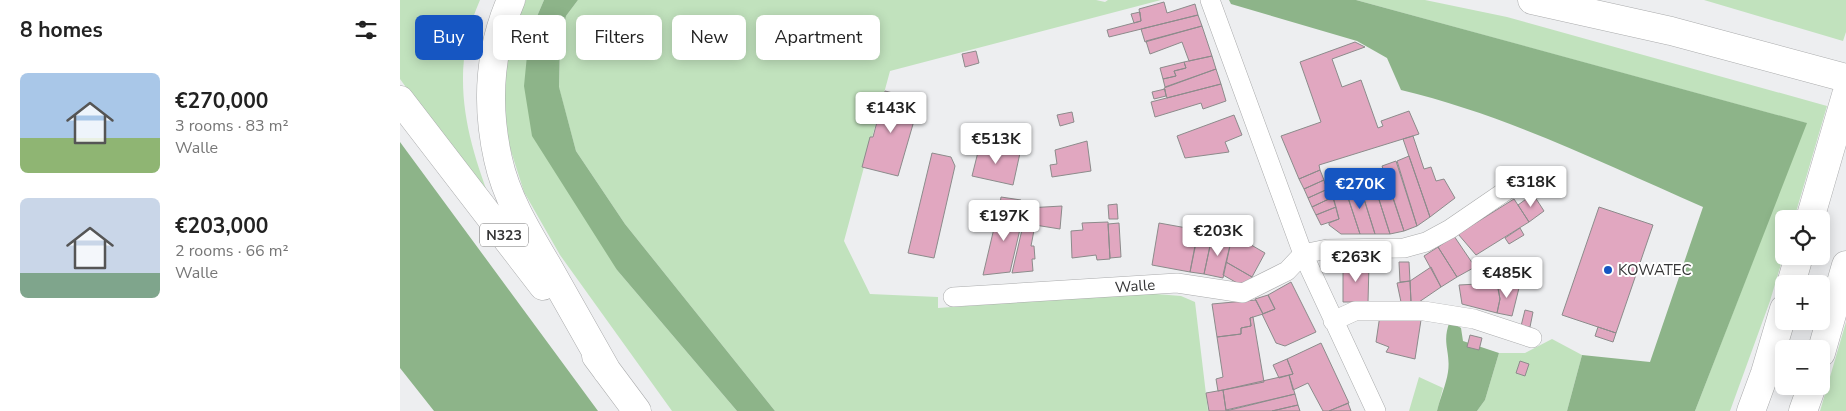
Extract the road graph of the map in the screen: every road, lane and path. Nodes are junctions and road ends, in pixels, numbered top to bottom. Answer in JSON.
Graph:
{"nodes":[{"id":1,"x":511,"y":0,"type":"edge"},
{"id":2,"x":1210,"y":0,"type":"edge"},
{"id":3,"x":1532,"y":0,"type":"edge"},
{"id":4,"x":1817,"y":71,"type":"junction"},
{"id":5,"x":1846,"y":78,"type":"edge"},
{"id":6,"x":1846,"y":85,"type":"edge"},
{"id":7,"x":1846,"y":95,"type":"edge"},
{"id":8,"x":400,"y":100,"type":"edge"},
{"id":9,"x":1523,"y":179,"type":"dead end"},
{"id":10,"x":1813,"y":210,"type":"edge"},
{"id":11,"x":1303,"y":254,"type":"junction"},
{"id":12,"x":1846,"y":265,"type":"edge"},
{"id":13,"x":954,"y":297,"type":"dead end"},
{"id":14,"x":1333,"y":321,"type":"junction"},
{"id":15,"x":1778,"y":330,"type":"edge"},
{"id":16,"x":1532,"y":338,"type":"dead end"},
{"id":17,"x":1825,"y":340,"type":"edge"},
{"id":18,"x":607,"y":370,"type":"junction"},
{"id":19,"x":1809,"y":395,"type":"edge"},
{"id":20,"x":637,"y":411,"type":"edge"},
{"id":21,"x":1376,"y":411,"type":"edge"},
{"id":22,"x":1751,"y":411,"type":"edge"},
{"id":23,"x":1803,"y":411,"type":"edge"}],
"edges":[{"from":1,"to":18,"type":"highway"},
{"from":2,"to":11,"type":"street"},
{"from":3,"to":4,"type":"highway"},
{"from":4,"to":5,"type":"highway"},
{"from":4,"to":6,"type":"highway"},
{"from":7,"to":10,"type":"highway"},
{"from":8,"to":18,"type":"highway","number":"N323"},
{"from":9,"to":11,"type":"street"},
{"from":11,"to":13,"type":"street","name":"Walle"},
{"from":11,"to":14,"type":"street"},
{"from":12,"to":17,"type":"highway"},
{"from":14,"to":16,"type":"street"},
{"from":14,"to":21,"type":"street"},
{"from":15,"to":22,"type":"highway"},
{"from":18,"to":20,"type":"highway"},
{"from":19,"to":23,"type":"highway"}]}
